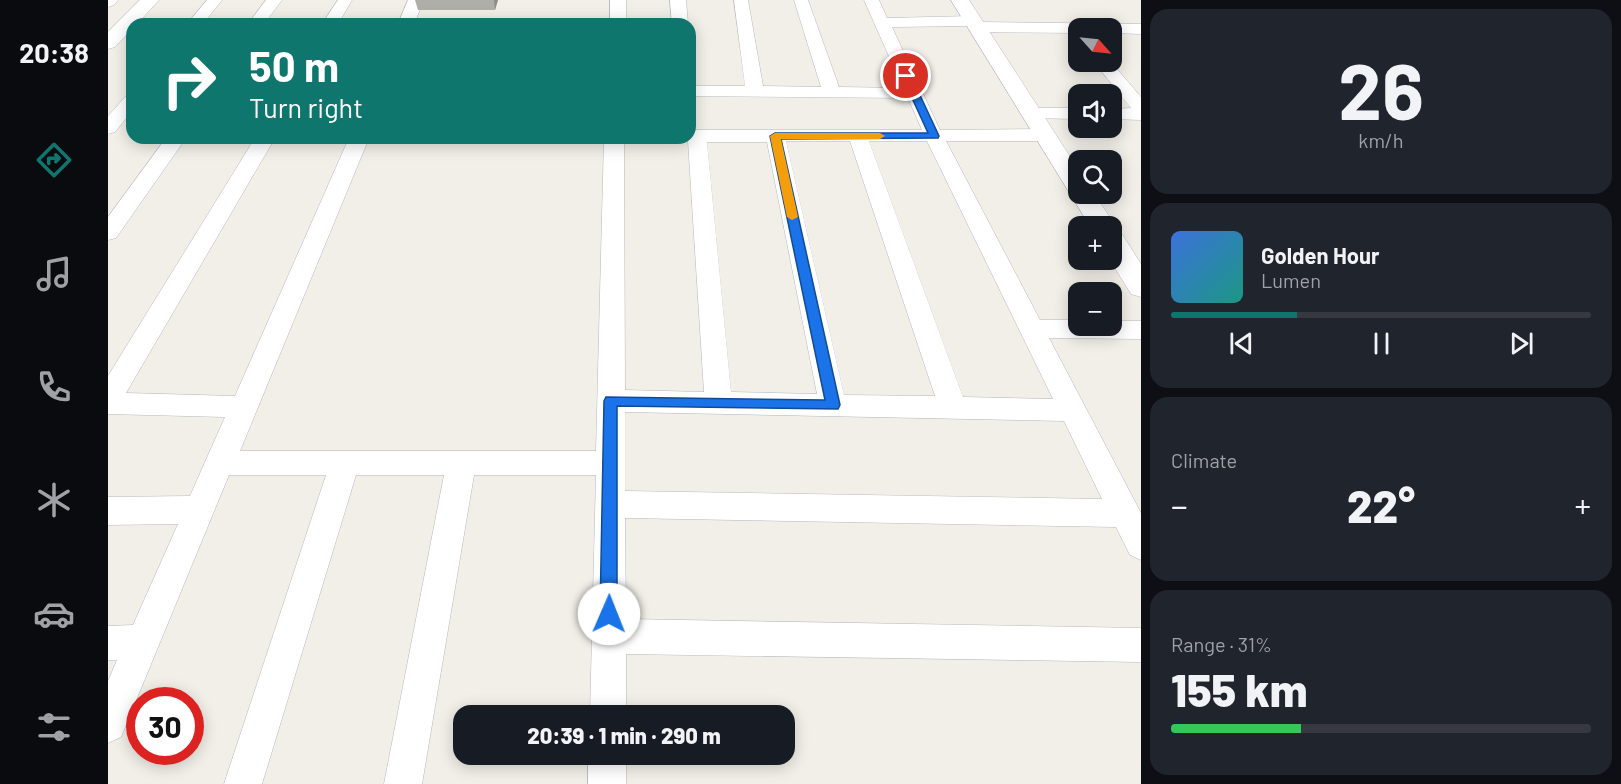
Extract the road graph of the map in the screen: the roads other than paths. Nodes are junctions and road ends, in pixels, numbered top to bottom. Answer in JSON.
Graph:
{"nodes":[{"id":1,"x":150,"y":0,"type":"edge"},
{"id":2,"x":215,"y":0,"type":"edge"},
{"id":3,"x":274,"y":0,"type":"edge"},
{"id":4,"x":345,"y":0,"type":"edge"},
{"id":5,"x":416,"y":0,"type":"edge"},
{"id":6,"x":618,"y":0,"type":"edge"},
{"id":7,"x":678,"y":0,"type":"edge"},
{"id":8,"x":741,"y":0,"type":"edge"},
{"id":9,"x":801,"y":0,"type":"edge"},
{"id":10,"x":871,"y":0,"type":"edge"},
{"id":11,"x":960,"y":0,"type":"edge"},
{"id":12,"x":133,"y":18,"type":"edge"},
{"id":13,"x":200,"y":18,"type":"edge"},
{"id":14,"x":260,"y":18,"type":"edge"},
{"id":15,"x":334,"y":18,"type":"edge"},
{"id":16,"x":408,"y":18,"type":"edge"},
{"id":17,"x":618,"y":18,"type":"edge"},
{"id":18,"x":680,"y":18,"type":"edge"},
{"id":19,"x":881,"y":23,"type":"junction"},
{"id":20,"x":974,"y":24,"type":"junction"},
{"id":21,"x":126,"y":25,"type":"edge"},
{"id":22,"x":1068,"y":29,"type":"edge"},
{"id":23,"x":1122,"y":29,"type":"edge"},
{"id":24,"x":1141,"y":29,"type":"edge"},
{"id":25,"x":108,"y":44,"type":"edge"},
{"id":26,"x":1110,"y":72,"type":"edge"},
{"id":27,"x":696,"y":91,"type":"edge"},
{"id":28,"x":755,"y":92,"type":"junction"},
{"id":29,"x":832,"y":93,"type":"junction"},
{"id":30,"x":914,"y":93,"type":"junction"},
{"id":31,"x":1141,"y":109,"type":"edge"},
{"id":32,"x":126,"y":110,"type":"edge"},
{"id":33,"x":1032,"y":114,"type":"junction"},
{"id":34,"x":1068,"y":114,"type":"edge"},
{"id":35,"x":1122,"y":114,"type":"edge"},
{"id":36,"x":1141,"y":114,"type":"edge"},
{"id":37,"x":113,"y":133,"type":"edge"},
{"id":38,"x":1045,"y":135,"type":"junction"},
{"id":39,"x":696,"y":136,"type":"edge"},
{"id":40,"x":775,"y":136,"type":"junction"},
{"id":41,"x":858,"y":136,"type":"junction"},
{"id":42,"x":934,"y":136,"type":"junction"},
{"id":43,"x":172,"y":144,"type":"edge"},
{"id":44,"x":261,"y":144,"type":"edge"},
{"id":45,"x":355,"y":144,"type":"edge"},
{"id":46,"x":614,"y":144,"type":"edge"},
{"id":47,"x":695,"y":144,"type":"edge"},
{"id":48,"x":1068,"y":172,"type":"edge"},
{"id":49,"x":108,"y":233,"type":"edge"},
{"id":50,"x":1122,"y":256,"type":"edge"},
{"id":51,"x":1141,"y":286,"type":"edge"},
{"id":52,"x":1032,"y":329,"type":"junction"},
{"id":53,"x":1141,"y":330,"type":"edge"},
{"id":54,"x":108,"y":401,"type":"edge"},
{"id":55,"x":610,"y":401,"type":"junction"},
{"id":56,"x":718,"y":403,"type":"junction"},
{"id":57,"x":833,"y":405,"type":"junction"},
{"id":58,"x":245,"y":406,"type":"junction"},
{"id":59,"x":953,"y":408,"type":"junction"},
{"id":60,"x":1073,"y":410,"type":"junction"},
{"id":61,"x":221,"y":463,"type":"junction"},
{"id":62,"x":345,"y":463,"type":"junction"},
{"id":63,"x":460,"y":463,"type":"junction"},
{"id":64,"x":610,"y":463,"type":"junction"},
{"id":65,"x":610,"y":504,"type":"junction"},
{"id":66,"x":201,"y":510,"type":"junction"},
{"id":67,"x":108,"y":511,"type":"edge"},
{"id":68,"x":1125,"y":513,"type":"junction"},
{"id":69,"x":1141,"y":545,"type":"edge"},
{"id":70,"x":608,"y":636,"type":"junction"},
{"id":71,"x":143,"y":642,"type":"junction"},
{"id":72,"x":108,"y":643,"type":"edge"},
{"id":73,"x":1141,"y":645,"type":"edge"},
{"id":74,"x":608,"y":705,"type":"edge"},
{"id":75,"x":108,"y":724,"type":"edge"},
{"id":76,"x":607,"y":765,"type":"edge"},
{"id":77,"x":243,"y":784,"type":"edge"},
{"id":78,"x":403,"y":784,"type":"edge"},
{"id":79,"x":607,"y":784,"type":"edge"}],
"edges":[{"from":1,"to":12,"type":"street"},
{"from":2,"to":13,"type":"street"},
{"from":3,"to":14,"type":"street"},
{"from":4,"to":15,"type":"street"},
{"from":5,"to":16,"type":"street"},
{"from":6,"to":17,"type":"street"},
{"from":7,"to":18,"type":"street"},
{"from":8,"to":28,"type":"street"},
{"from":9,"to":29,"type":"street"},
{"from":10,"to":19,"type":"street"},
{"from":11,"to":20,"type":"street"},
{"from":19,"to":20,"type":"street"},
{"from":19,"to":30,"type":"street"},
{"from":20,"to":22,"type":"street"},
{"from":20,"to":33,"type":"street"},
{"from":21,"to":25,"type":"street"},
{"from":23,"to":24,"type":"street"},
{"from":26,"to":31,"type":"street"},
{"from":27,"to":28,"type":"street"},
{"from":28,"to":29,"type":"street"},
{"from":29,"to":30,"type":"street"},
{"from":30,"to":42,"type":"street"},
{"from":32,"to":37,"type":"street"},
{"from":33,"to":34,"type":"street"},
{"from":33,"to":38,"type":"street"},
{"from":35,"to":36,"type":"street"},
{"from":38,"to":42,"type":"street"},
{"from":38,"to":48,"type":"street"},
{"from":39,"to":40,"type":"street"},
{"from":40,"to":41,"type":"street"},
{"from":40,"to":57,"type":"street"},
{"from":41,"to":42,"type":"street"},
{"from":41,"to":59,"type":"street"},
{"from":42,"to":52,"type":"street"},
{"from":43,"to":49,"type":"street"},
{"from":44,"to":54,"type":"street"},
{"from":45,"to":58,"type":"street"},
{"from":46,"to":55,"type":"street"},
{"from":47,"to":56,"type":"street"},
{"from":50,"to":51,"type":"street"},
{"from":52,"to":53,"type":"street"},
{"from":52,"to":60,"type":"street"},
{"from":54,"to":58,"type":"street"},
{"from":55,"to":56,"type":"street"},
{"from":55,"to":64,"type":"street"},
{"from":56,"to":57,"type":"street"},
{"from":57,"to":59,"type":"street"},
{"from":58,"to":61,"type":"street"},
{"from":59,"to":60,"type":"street"},
{"from":60,"to":68,"type":"street"},
{"from":61,"to":62,"type":"street"},
{"from":61,"to":66,"type":"street"},
{"from":62,"to":63,"type":"street"},
{"from":62,"to":77,"type":"street"},
{"from":63,"to":64,"type":"street"},
{"from":63,"to":78,"type":"street"},
{"from":64,"to":65,"type":"street"},
{"from":65,"to":68,"type":"street"},
{"from":65,"to":70,"type":"street"},
{"from":66,"to":67,"type":"street"},
{"from":66,"to":71,"type":"street"},
{"from":68,"to":69,"type":"street"},
{"from":70,"to":73,"type":"street"},
{"from":70,"to":74,"type":"street"},
{"from":71,"to":72,"type":"street"},
{"from":71,"to":75,"type":"street"},
{"from":76,"to":79,"type":"street"}]}
